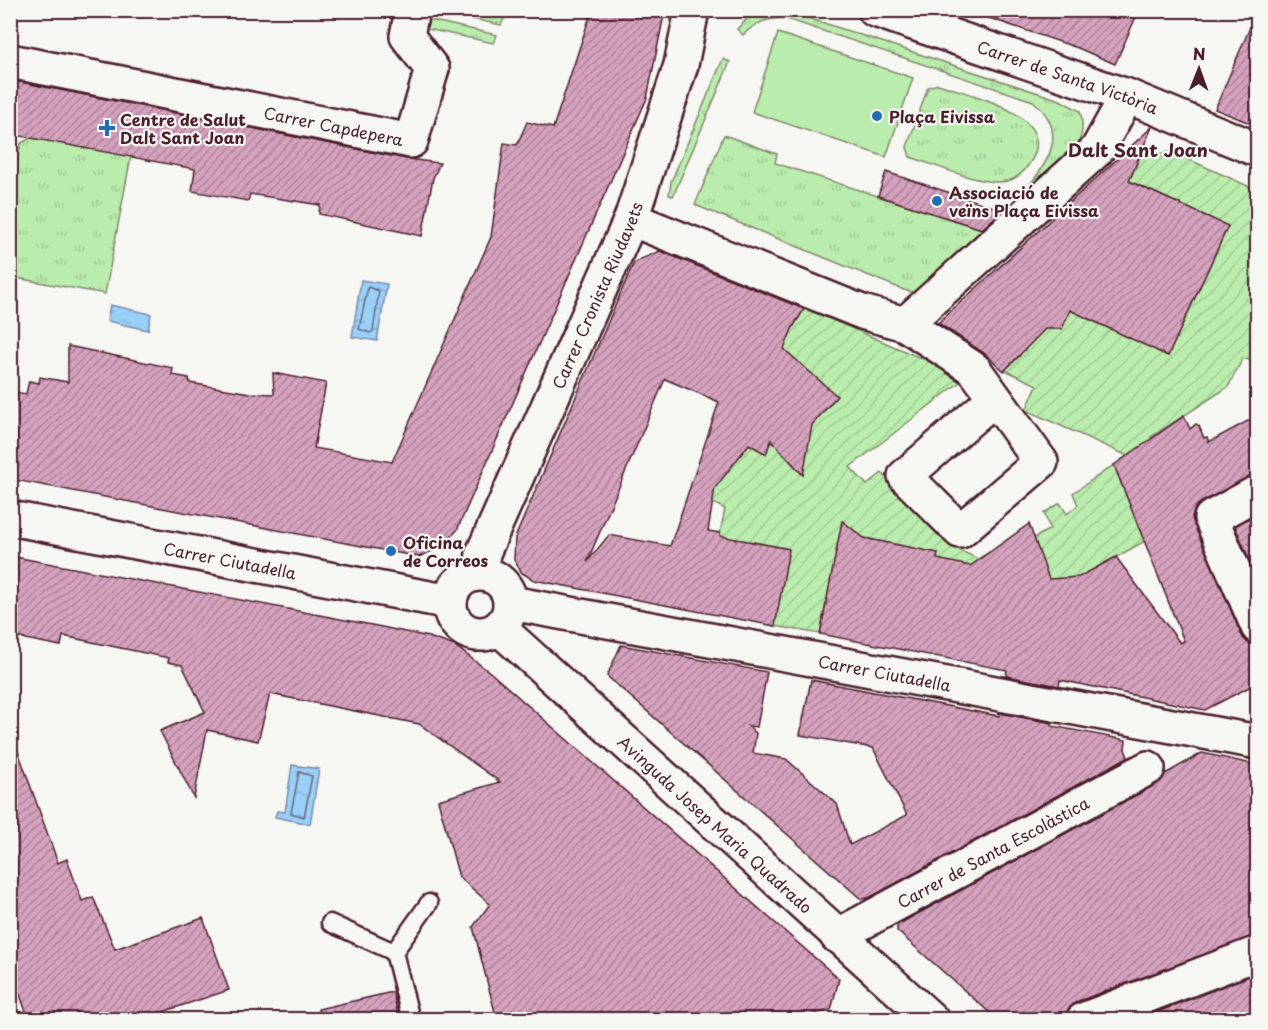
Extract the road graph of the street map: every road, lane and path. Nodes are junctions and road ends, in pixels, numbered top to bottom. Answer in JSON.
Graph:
{"nodes":[{"id":1,"x":412,"y":10,"type":"edge"},
{"id":2,"x":692,"y":10,"type":"edge"},
{"id":3,"x":874,"y":10,"type":"edge"},
{"id":4,"x":10,"y":61,"type":"edge"},
{"id":5,"x":1127,"y":96,"type":"junction"},
{"id":6,"x":1257,"y":150,"type":"edge"},
{"id":7,"x":631,"y":219,"type":"junction"},
{"id":8,"x":905,"y":324,"type":"junction"},
{"id":9,"x":995,"y":398,"type":"dead end"},
{"id":10,"x":1257,"y":492,"type":"edge"},
{"id":11,"x":10,"y":518,"type":"edge"},
{"id":12,"x":482,"y":573,"type":"junction"},
{"id":13,"x":450,"y":602,"type":"junction"},
{"id":14,"x":505,"y":616,"type":"junction"},
{"id":15,"x":1257,"y":627,"type":"edge"},
{"id":16,"x":1257,"y":742,"type":"edge"},
{"id":17,"x":1148,"y":768,"type":"dead end"},
{"id":18,"x":429,"y":903,"type":"dead end"},
{"id":19,"x":330,"y":923,"type":"dead end"},
{"id":20,"x":837,"y":936,"type":"junction"},
{"id":21,"x":394,"y":952,"type":"junction"},
{"id":22,"x":1257,"y":953,"type":"edge"},
{"id":23,"x":411,"y":1020,"type":"edge"},
{"id":24,"x":932,"y":1020,"type":"edge"},
{"id":25,"x":1083,"y":1020,"type":"edge"}],
"edges":[{"from":1,"to":4,"type":"street","name":"Carrer Capdepera"},
{"from":2,"to":7,"type":"street","name":"Carrer Cronista Riudavets"},
{"from":3,"to":5,"type":"street","name":"Carrer de Santa Victòria"},
{"from":5,"to":6,"type":"street","name":"Carrer de Santa Victòria"},
{"from":5,"to":8,"type":"street"},
{"from":7,"to":8,"type":"street"},
{"from":7,"to":12,"type":"street","name":"Carrer Cronista Riudavets"},
{"from":8,"to":9,"type":"street"},
{"from":10,"to":15,"type":"street"},
{"from":11,"to":13,"type":"street","name":"Carrer Ciutadella"},
{"from":12,"to":13,"type":"street"},
{"from":12,"to":14,"type":"street"},
{"from":13,"to":14,"type":"street"},
{"from":14,"to":16,"type":"street","name":"Carrer Ciutadella"},
{"from":14,"to":20,"type":"street","name":"Avinguda Josep Maria Quadrado"},
{"from":17,"to":20,"type":"street","name":"Carrer de Santa Escolàstica"},
{"from":18,"to":21,"type":"lane"},
{"from":19,"to":21,"type":"lane"},
{"from":20,"to":24,"type":"street","name":"Avinguda Josep Maria Quadrado"},
{"from":21,"to":23,"type":"lane"},
{"from":22,"to":25,"type":"street"}]}
